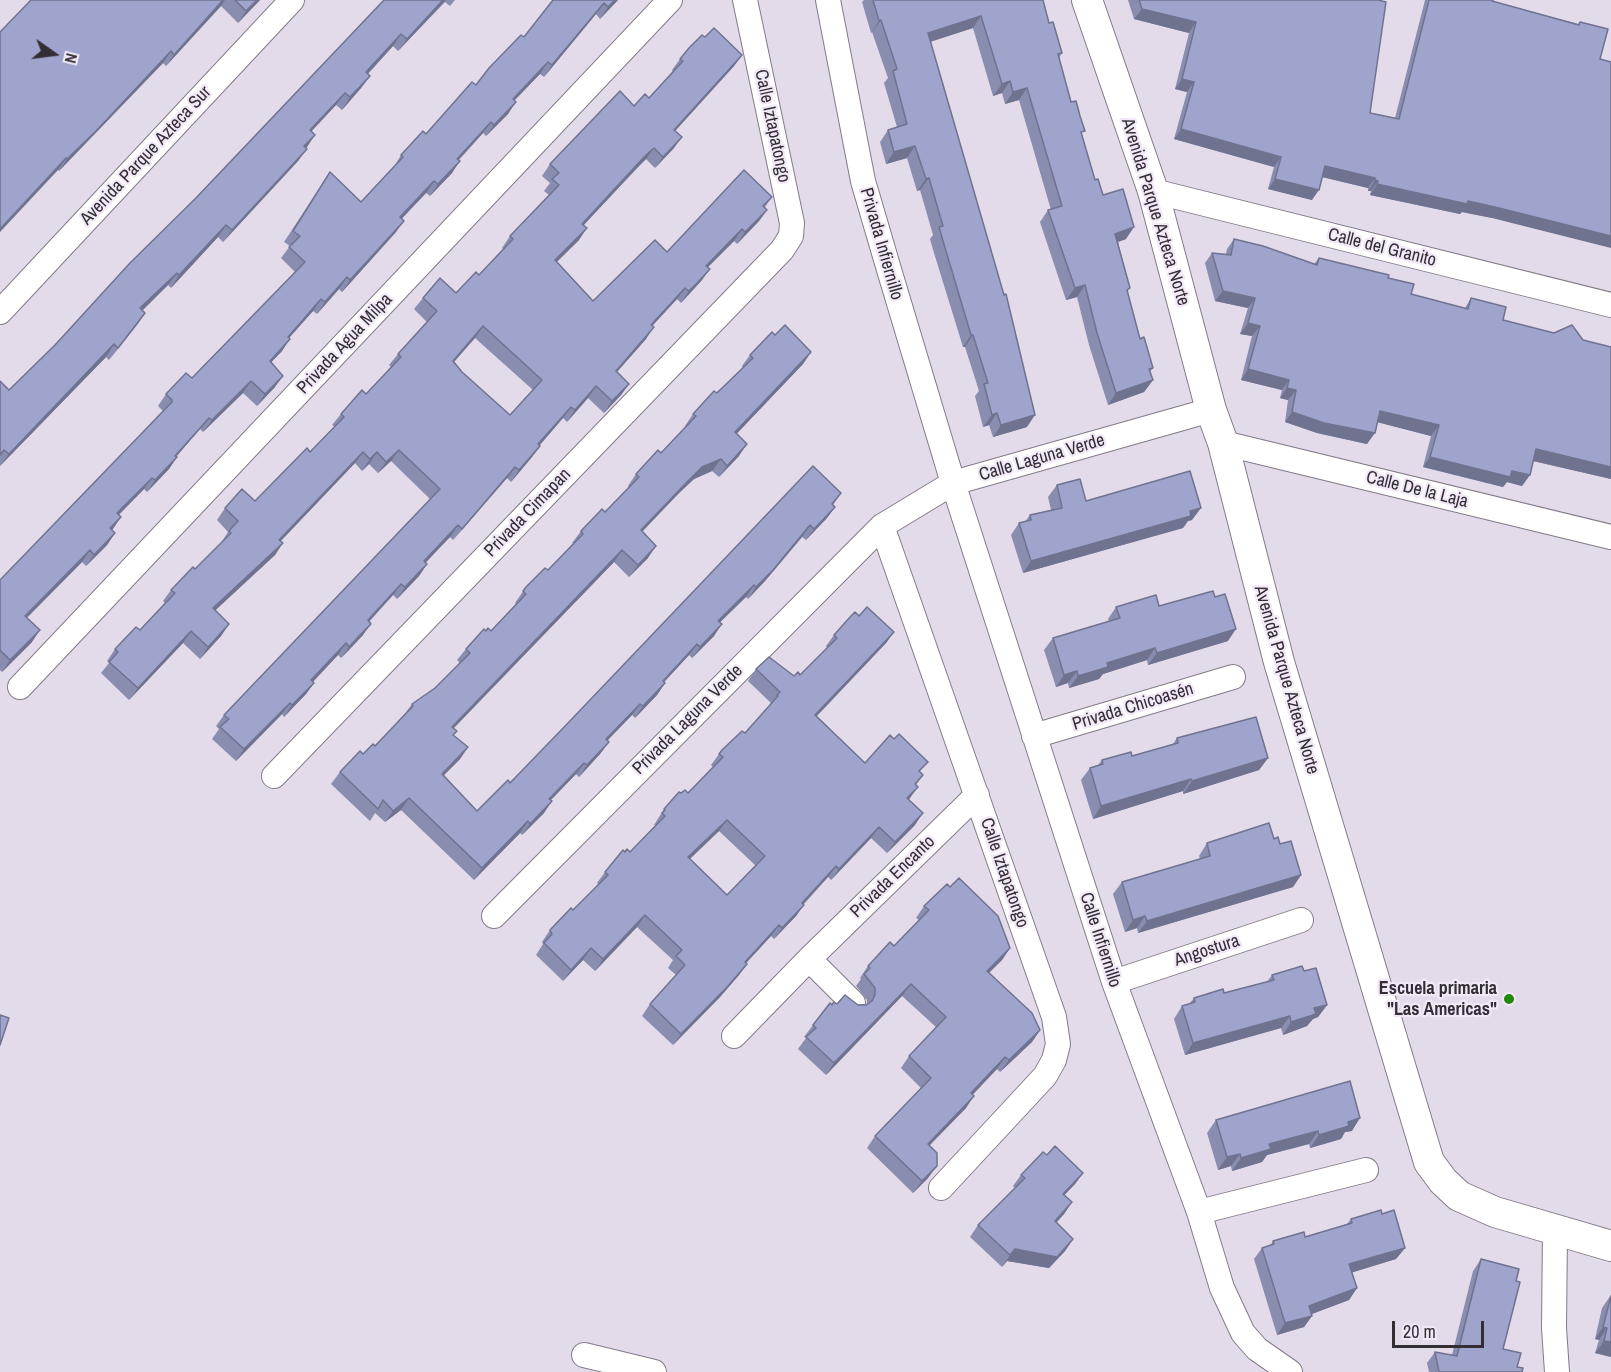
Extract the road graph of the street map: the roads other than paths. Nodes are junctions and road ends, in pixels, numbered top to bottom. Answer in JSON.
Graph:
{"nodes":[{"id":1,"x":292,"y":0,"type":"edge"},
{"id":2,"x":670,"y":0,"type":"edge"},
{"id":3,"x":745,"y":0,"type":"edge"},
{"id":4,"x":828,"y":0,"type":"edge"},
{"id":5,"x":1087,"y":0,"type":"edge"},
{"id":6,"x":1153,"y":191,"type":"junction"},
{"id":7,"x":782,"y":250,"type":"joint"},
{"id":8,"x":1611,"y":305,"type":"edge"},
{"id":9,"x":0,"y":312,"type":"edge"},
{"id":10,"x":1211,"y":410,"type":"junction"},
{"id":11,"x":1223,"y":443,"type":"junction"},
{"id":12,"x":953,"y":483,"type":"junction"},
{"id":13,"x":882,"y":526,"type":"junction"},
{"id":14,"x":1611,"y":537,"type":"edge"},
{"id":15,"x":1233,"y":677,"type":"dead end"},
{"id":16,"x":20,"y":687,"type":"dead end"},
{"id":17,"x":1034,"y":736,"type":"junction"},
{"id":18,"x":274,"y":776,"type":"dead end"},
{"id":19,"x":977,"y":795,"type":"junction"},
{"id":20,"x":494,"y":916,"type":"dead end"},
{"id":21,"x":1301,"y":920,"type":"dead end"},
{"id":22,"x":809,"y":959,"type":"junction"},
{"id":23,"x":1114,"y":982,"type":"junction"},
{"id":24,"x":853,"y":1003,"type":"edge"},
{"id":25,"x":734,"y":1036,"type":"dead end"},
{"id":26,"x":1366,"y":1170,"type":"dead end"},
{"id":27,"x":941,"y":1188,"type":"dead end"},
{"id":28,"x":1199,"y":1212,"type":"junction"},
{"id":29,"x":1555,"y":1230,"type":"junction"},
{"id":30,"x":1611,"y":1246,"type":"edge"},
{"id":31,"x":584,"y":1355,"type":"dead end"},
{"id":32,"x":654,"y":1372,"type":"edge"},
{"id":33,"x":1290,"y":1372,"type":"edge"},
{"id":34,"x":1557,"y":1372,"type":"edge"}],
"edges":[{"from":1,"to":9,"type":"street","name":"Avenida Parque Azteca Sur"},
{"from":2,"to":16,"type":"street","name":"Privada Agua Milpa"},
{"from":3,"to":7,"type":"street","name":"Calle Iztapatongo"},
{"from":4,"to":12,"type":"street","name":"Privada Infiernillo"},
{"from":5,"to":6,"type":"street","name":"Avenida Parque Azteca Norte"},
{"from":6,"to":8,"type":"street","name":"Calle del Granito"},
{"from":6,"to":10,"type":"street","name":"Avenida Parque Azteca Norte"},
{"from":7,"to":18,"type":"street","name":"Privada Cimapan"},
{"from":10,"to":11,"type":"street","name":"Avenida Parque Azteca Norte"},
{"from":10,"to":12,"type":"street","name":"Calle Laguna Verde"},
{"from":11,"to":14,"type":"street","name":"Calle De la Laja"},
{"from":11,"to":29,"type":"street","name":"Avenida Parque Azteca Norte"},
{"from":12,"to":13,"type":"street","name":"Calle Laguna Verde"},
{"from":12,"to":17,"type":"street","name":"Calle Infiernillo"},
{"from":13,"to":19,"type":"street","name":"Calle Iztapatongo"},
{"from":13,"to":20,"type":"street","name":"Privada Laguna Verde"},
{"from":15,"to":17,"type":"street","name":"Privada Chicoasén"},
{"from":17,"to":23,"type":"street","name":"Calle Infiernillo"},
{"from":19,"to":22,"type":"street","name":"Privada Encanto"},
{"from":19,"to":27,"type":"street","name":"Calle Iztapatongo"},
{"from":21,"to":23,"type":"street","name":"Angostura"},
{"from":22,"to":24,"type":"street"},
{"from":22,"to":25,"type":"street","name":"Privada Encanto"},
{"from":23,"to":28,"type":"street","name":"Calle Infiernillo"},
{"from":26,"to":28,"type":"street"},
{"from":28,"to":33,"type":"street","name":"Calle Infiernillo"},
{"from":29,"to":30,"type":"street","name":"Avenida Parque Azteca Norte"},
{"from":29,"to":34,"type":"street"},
{"from":31,"to":32,"type":"street"}]}
